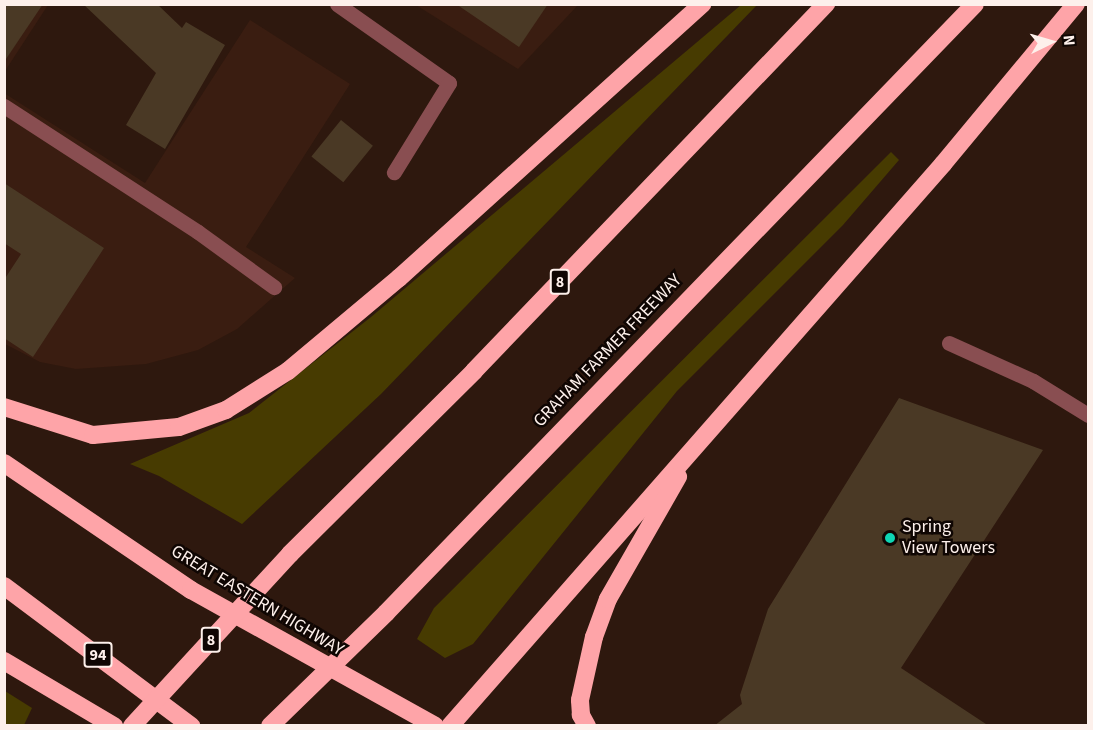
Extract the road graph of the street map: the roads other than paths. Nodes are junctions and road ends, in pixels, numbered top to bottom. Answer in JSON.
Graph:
{"nodes":[{"id":1,"x":337,"y":4,"type":"edge"},
{"id":2,"x":702,"y":4,"type":"edge"},
{"id":3,"x":826,"y":4,"type":"edge"},
{"id":4,"x":975,"y":4,"type":"edge"},
{"id":5,"x":1076,"y":4,"type":"edge"},
{"id":6,"x":4,"y":106,"type":"edge"},
{"id":7,"x":394,"y":172,"type":"dead end"},
{"id":8,"x":274,"y":287,"type":"dead end"},
{"id":9,"x":949,"y":344,"type":"dead end"},
{"id":10,"x":4,"y":408,"type":"edge"},
{"id":11,"x":1089,"y":416,"type":"edge"},
{"id":12,"x":696,"y":445,"type":"junction"},
{"id":13,"x":4,"y":463,"type":"edge"},
{"id":14,"x":4,"y":586,"type":"edge"},
{"id":15,"x":4,"y":661,"type":"edge"},
{"id":16,"x":114,"y":726,"type":"edge"},
{"id":17,"x":132,"y":726,"type":"edge"},
{"id":18,"x":191,"y":726,"type":"edge"},
{"id":19,"x":270,"y":726,"type":"edge"},
{"id":20,"x":435,"y":726,"type":"edge"},
{"id":21,"x":450,"y":726,"type":"edge"},
{"id":22,"x":587,"y":726,"type":"edge"}],
"edges":[{"from":1,"to":7,"type":"street"},
{"from":2,"to":10,"type":"highway"},
{"from":3,"to":17,"type":"highway","number":"8","bridge":true},
{"from":4,"to":19,"type":"highway","name":"GRAHAM FARMER FREEWAY","bridge":true},
{"from":5,"to":12,"type":"highway"},
{"from":6,"to":8,"type":"street"},
{"from":9,"to":11,"type":"street"},
{"from":12,"to":21,"type":"highway"},
{"from":12,"to":22,"type":"highway"},
{"from":13,"to":20,"type":"highway","name":"GREAT EASTERN HIGHWAY"},
{"from":14,"to":18,"type":"highway","number":"94"},
{"from":15,"to":16,"type":"highway"}]}
